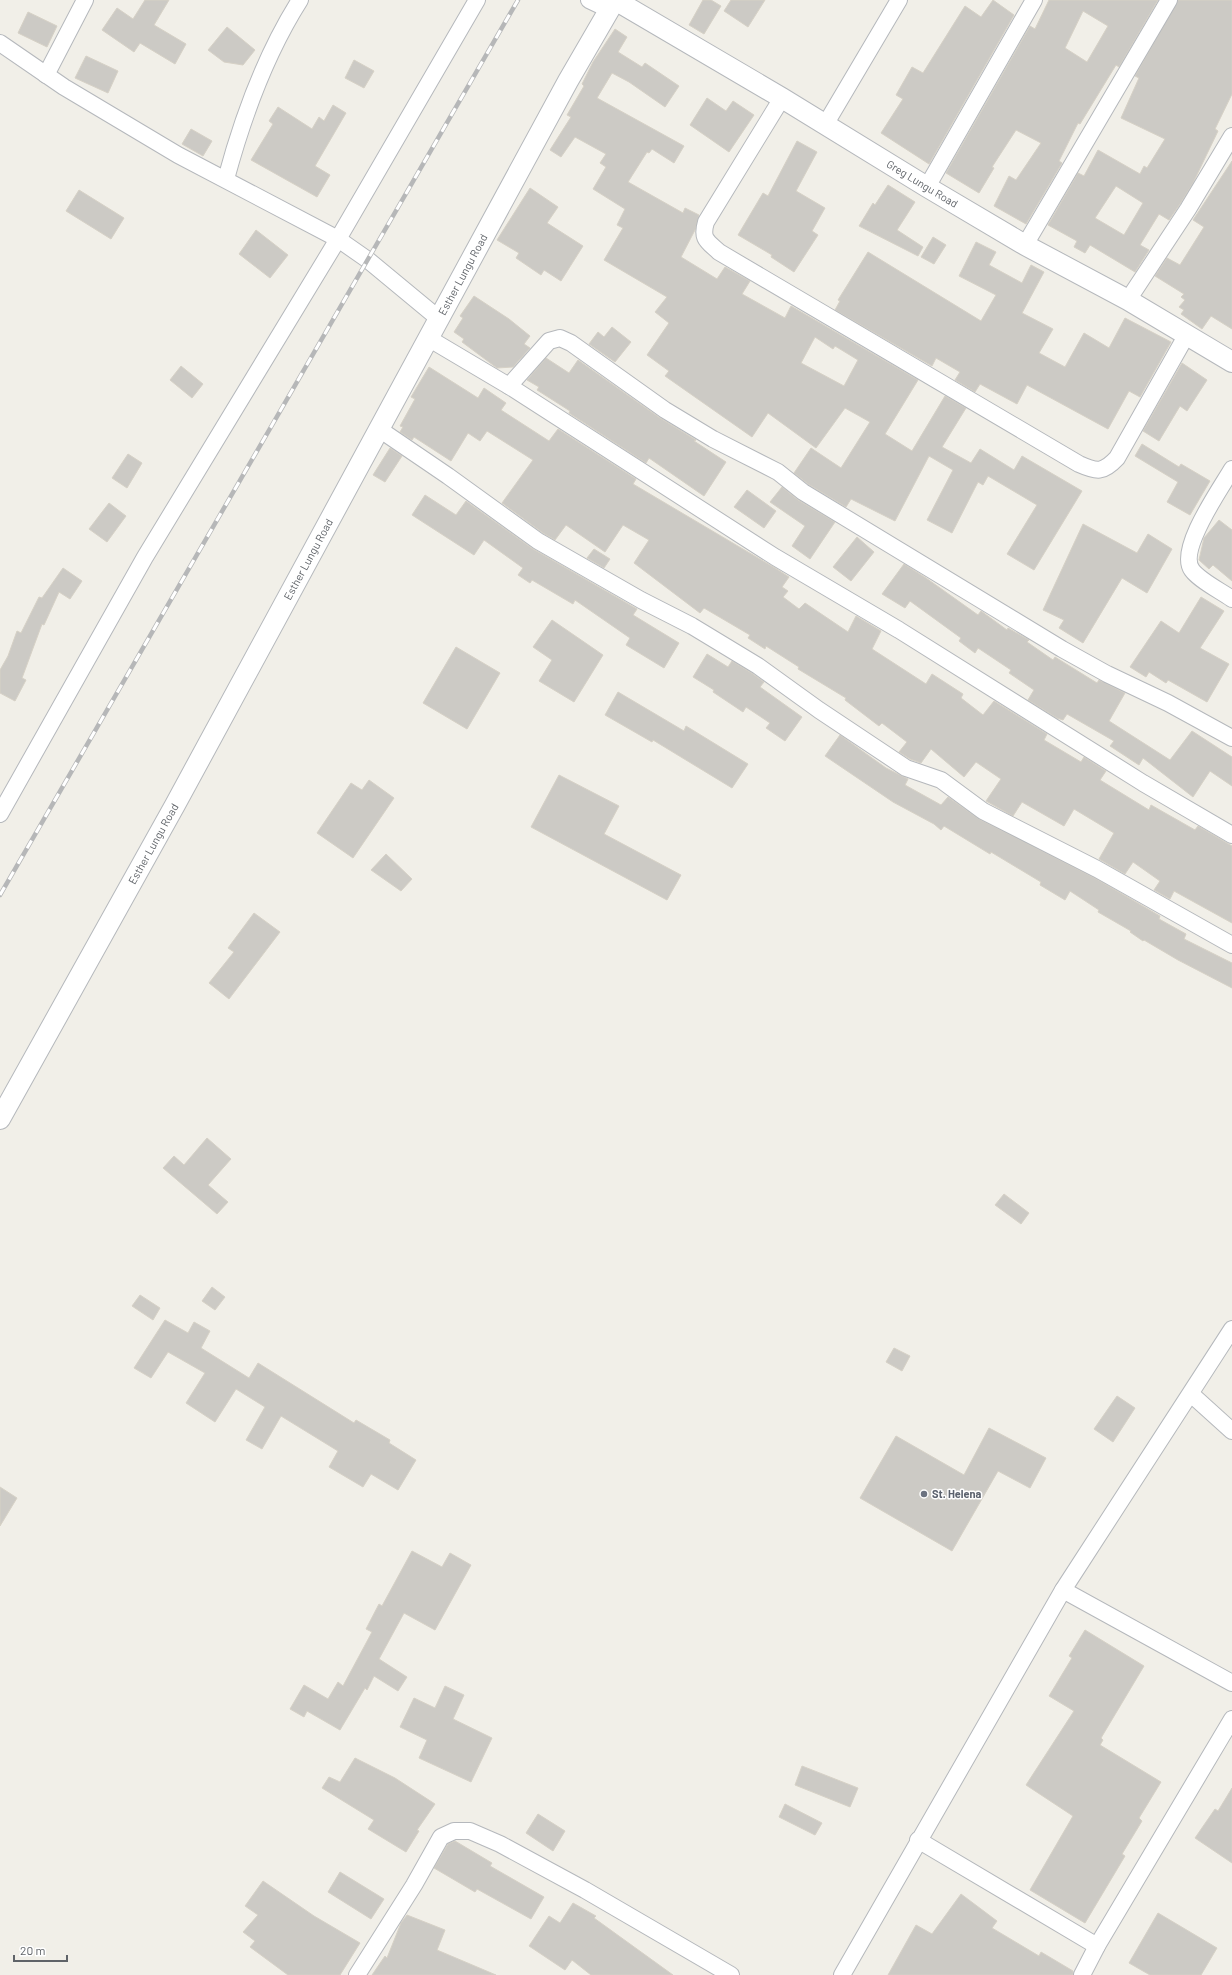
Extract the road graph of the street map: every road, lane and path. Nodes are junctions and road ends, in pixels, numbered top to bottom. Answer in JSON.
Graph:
{"nodes":[{"id":1,"x":85,"y":0,"type":"edge"},
{"id":2,"x":300,"y":0,"type":"edge"},
{"id":3,"x":476,"y":0,"type":"edge"},
{"id":4,"x":589,"y":0,"type":"edge"},
{"id":5,"x":899,"y":0,"type":"edge"},
{"id":6,"x":1034,"y":0,"type":"edge"},
{"id":7,"x":1169,"y":0,"type":"edge"},
{"id":8,"x":613,"y":3,"type":"edge"},
{"id":9,"x":0,"y":43,"type":"edge"},
{"id":10,"x":46,"y":75,"type":"junction"},
{"id":11,"x":782,"y":98,"type":"junction"},
{"id":12,"x":825,"y":125,"type":"junction"},
{"id":13,"x":1232,"y":136,"type":"edge"},
{"id":14,"x":226,"y":179,"type":"junction"},
{"id":15,"x":927,"y":187,"type":"junction"},
{"id":16,"x":338,"y":239,"type":"junction"},
{"id":17,"x":1025,"y":245,"type":"junction"},
{"id":18,"x":1128,"y":300,"type":"junction"},
{"id":19,"x":438,"y":318,"type":"junction"},
{"id":20,"x":1186,"y":336,"type":"junction"},
{"id":21,"x":428,"y":338,"type":"junction"},
{"id":22,"x":1232,"y":362,"type":"edge"},
{"id":23,"x":509,"y":386,"type":"junction"},
{"id":24,"x":379,"y":429,"type":"junction"},
{"id":25,"x":1232,"y":469,"type":"edge"},
{"id":26,"x":1232,"y":599,"type":"edge"},
{"id":27,"x":1232,"y":738,"type":"edge"},
{"id":28,"x":0,"y":814,"type":"edge"},
{"id":29,"x":1232,"y":835,"type":"edge"},
{"id":30,"x":1232,"y":945,"type":"edge"},
{"id":31,"x":0,"y":1119,"type":"edge"},
{"id":32,"x":1232,"y":1329,"type":"edge"},
{"id":33,"x":1191,"y":1394,"type":"junction"},
{"id":34,"x":1232,"y":1431,"type":"edge"},
{"id":35,"x":1062,"y":1590,"type":"junction"},
{"id":36,"x":1232,"y":1683,"type":"edge"},
{"id":37,"x":1232,"y":1719,"type":"edge"},
{"id":38,"x":918,"y":1840,"type":"junction"},
{"id":39,"x":1097,"y":1946,"type":"junction"},
{"id":40,"x":357,"y":1975,"type":"edge"},
{"id":41,"x":731,"y":1975,"type":"edge"},
{"id":42,"x":842,"y":1975,"type":"edge"},
{"id":43,"x":1082,"y":1975,"type":"edge"}],
"edges":[{"from":1,"to":10,"type":"street"},
{"from":2,"to":14,"type":"street"},
{"from":3,"to":16,"type":"street"},
{"from":4,"to":8,"type":"street"},
{"from":5,"to":12,"type":"street"},
{"from":6,"to":15,"type":"street"},
{"from":7,"to":17,"type":"street"},
{"from":8,"to":11,"type":"street","name":"Greg Lungu Road"},
{"from":8,"to":19,"type":"street","name":"Esther Lungu Road"},
{"from":9,"to":10,"type":"street"},
{"from":10,"to":14,"type":"street"},
{"from":11,"to":12,"type":"street","name":"Greg Lungu Road"},
{"from":11,"to":20,"type":"street"},
{"from":12,"to":15,"type":"street","name":"Greg Lungu Road"},
{"from":13,"to":18,"type":"street"},
{"from":14,"to":16,"type":"street"},
{"from":15,"to":17,"type":"street","name":"Greg Lungu Road"},
{"from":16,"to":19,"type":"street"},
{"from":16,"to":28,"type":"street"},
{"from":17,"to":18,"type":"street","name":"Greg Lungu Road"},
{"from":18,"to":20,"type":"street","name":"Greg Lungu Road"},
{"from":19,"to":21,"type":"street","name":"Esther Lungu Road"},
{"from":20,"to":22,"type":"street","name":"Greg Lungu Road"},
{"from":21,"to":23,"type":"street"},
{"from":21,"to":24,"type":"street","name":"Esther Lungu Road"},
{"from":23,"to":27,"type":"street"},
{"from":23,"to":29,"type":"street"},
{"from":24,"to":30,"type":"street"},
{"from":24,"to":31,"type":"street","name":"Esther Lungu Road"},
{"from":25,"to":26,"type":"street"},
{"from":32,"to":33,"type":"street"},
{"from":33,"to":34,"type":"street"},
{"from":33,"to":35,"type":"street"},
{"from":35,"to":36,"type":"street"},
{"from":35,"to":38,"type":"street"},
{"from":37,"to":39,"type":"street"},
{"from":38,"to":39,"type":"street"},
{"from":38,"to":42,"type":"street"},
{"from":39,"to":43,"type":"street"},
{"from":40,"to":41,"type":"street"}]}
